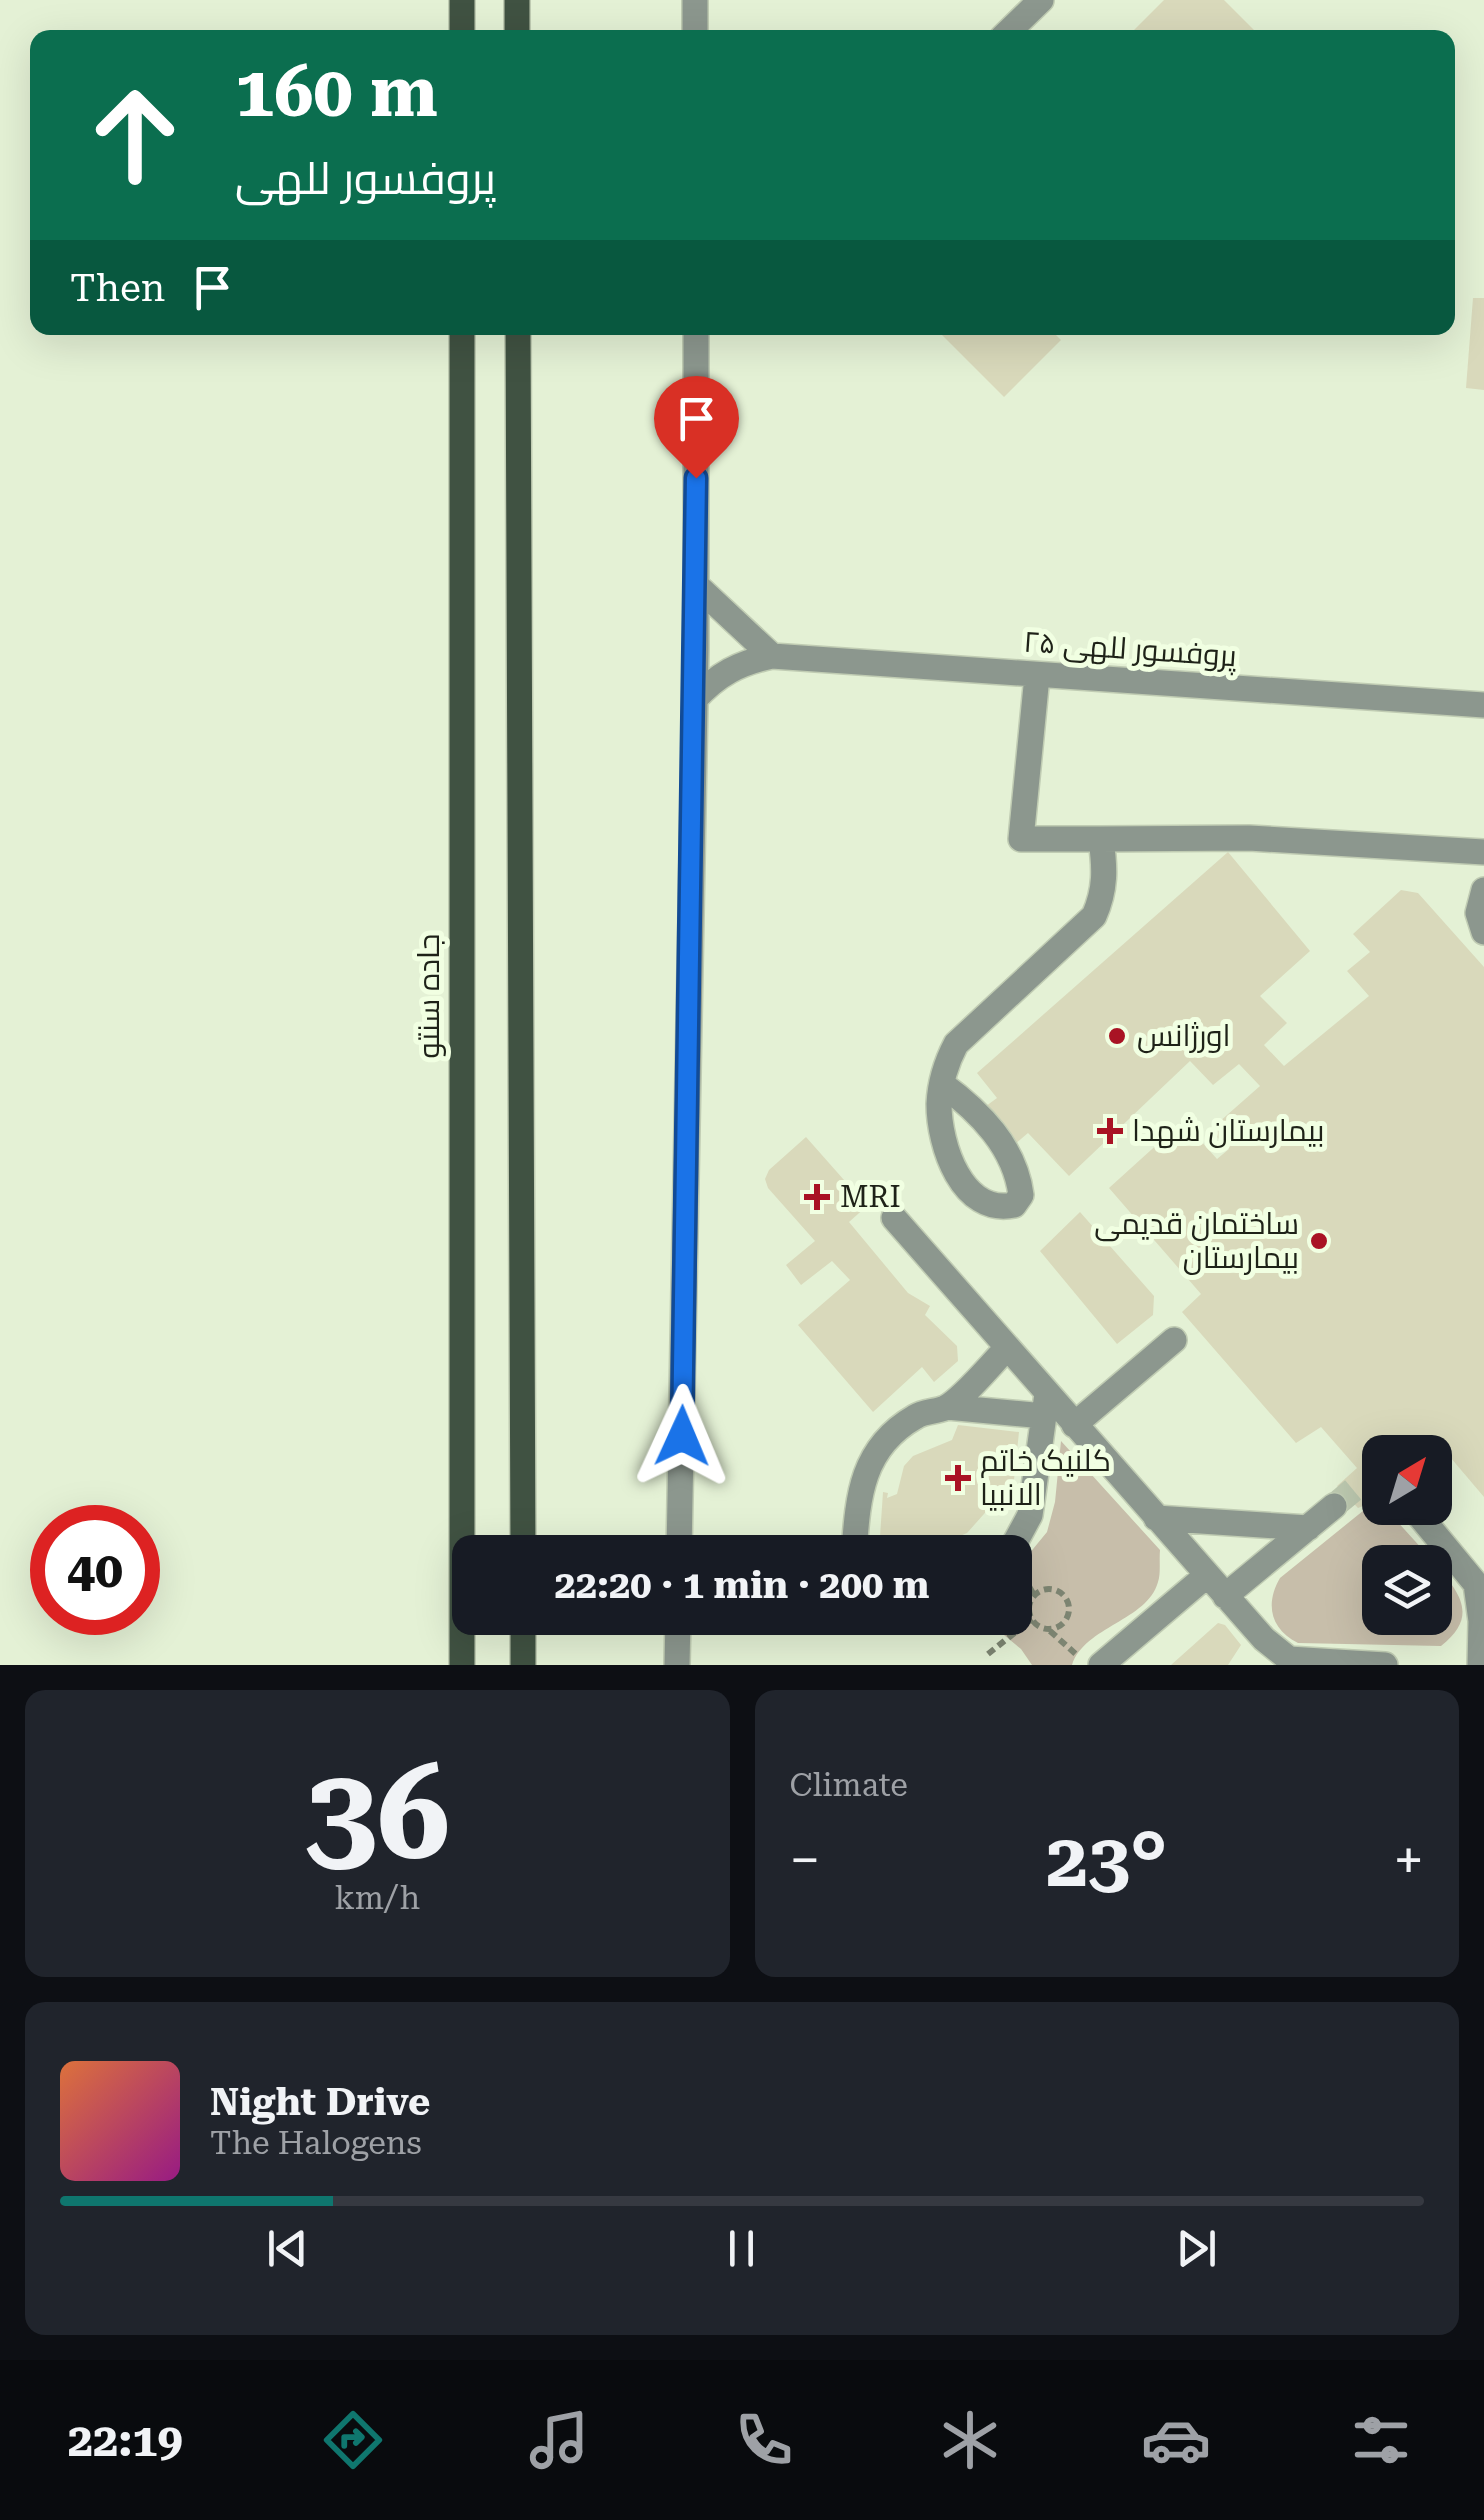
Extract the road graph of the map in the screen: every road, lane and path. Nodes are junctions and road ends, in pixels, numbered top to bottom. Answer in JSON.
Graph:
{"nodes":[{"id":1,"x":462,"y":0,"type":"edge"},
{"id":2,"x":517,"y":0,"type":"edge"},
{"id":3,"x":695,"y":0,"type":"edge"},
{"id":4,"x":1041,"y":0,"type":"edge"},
{"id":5,"x":462,"y":30,"type":"edge"},
{"id":6,"x":517,"y":30,"type":"edge"},
{"id":7,"x":695,"y":30,"type":"edge"},
{"id":8,"x":1010,"y":30,"type":"edge"},
{"id":9,"x":462,"y":335,"type":"edge"},
{"id":10,"x":518,"y":335,"type":"edge"},
{"id":11,"x":699,"y":335,"type":"edge"},
{"id":12,"x":696,"y":586,"type":"junction"},
{"id":13,"x":772,"y":656,"type":"junction"},
{"id":14,"x":1037,"y":676,"type":"junction"},
{"id":15,"x":695,"y":698,"type":"junction"},
{"id":16,"x":1484,"y":706,"type":"edge"},
{"id":17,"x":1101,"y":839,"type":"junction"},
{"id":18,"x":1484,"y":852,"type":"edge"},
{"id":19,"x":1484,"y":890,"type":"edge"},
{"id":20,"x":1484,"y":932,"type":"edge"},
{"id":21,"x":942,"y":1084,"type":"junction"},
{"id":22,"x":894,"y":1218,"type":"dead end"},
{"id":23,"x":1174,"y":1340,"type":"dead end"},
{"id":24,"x":1007,"y":1348,"type":"junction"},
{"id":25,"x":1045,"y":1405,"type":"junction"},
{"id":26,"x":947,"y":1407,"type":"junction"},
{"id":27,"x":1074,"y":1424,"type":"junction"},
{"id":28,"x":1334,"y":1506,"type":"tunnel mouth"},
{"id":29,"x":1156,"y":1518,"type":"junction"},
{"id":30,"x":1427,"y":1525,"type":"edge"},
{"id":31,"x":1308,"y":1528,"type":"junction"},
{"id":32,"x":523,"y":1535,"type":"edge"},
{"id":33,"x":679,"y":1535,"type":"edge"},
{"id":34,"x":855,"y":1535,"type":"edge"},
{"id":35,"x":1019,"y":1535,"type":"edge"},
{"id":36,"x":1206,"y":1576,"type":"junction"},
{"id":37,"x":1032,"y":1590,"type":"edge"},
{"id":38,"x":1034,"y":1596,"type":"junction"},
{"id":39,"x":1225,"y":1596,"type":"junction"},
{"id":40,"x":1032,"y":1600,"type":"edge"},
{"id":41,"x":1032,"y":1619,"type":"edge"},
{"id":42,"x":1049,"y":1630,"type":"junction"},
{"id":43,"x":523,"y":1635,"type":"edge"},
{"id":44,"x":678,"y":1635,"type":"edge"},
{"id":45,"x":1012,"y":1635,"type":"edge"},
{"id":46,"x":988,"y":1654,"type":"dead end"},
{"id":47,"x":462,"y":1665,"type":"edge"},
{"id":48,"x":523,"y":1665,"type":"edge"},
{"id":49,"x":677,"y":1665,"type":"edge"},
{"id":50,"x":1087,"y":1665,"type":"edge"},
{"id":51,"x":1101,"y":1665,"type":"edge"},
{"id":52,"x":1385,"y":1665,"type":"edge"},
{"id":53,"x":1480,"y":1665,"type":"edge"}],
"edges":[{"from":1,"to":5,"type":"main road"},
{"from":2,"to":6,"type":"main road"},
{"from":3,"to":7,"type":"street"},
{"from":4,"to":8,"type":"street"},
{"from":9,"to":47,"type":"main road","name":"جاده سنتو"},
{"from":10,"to":32,"type":"main road"},
{"from":11,"to":12,"type":"street"},
{"from":12,"to":13,"type":"street"},
{"from":12,"to":15,"type":"street"},
{"from":13,"to":14,"type":"street","name":"پروفسور للهی ۲۵"},
{"from":13,"to":15,"type":"street"},
{"from":14,"to":16,"type":"street","name":"پروفسور للهی ۲۵"},
{"from":14,"to":17,"type":"street"},
{"from":15,"to":33,"type":"street"},
{"from":17,"to":18,"type":"street"},
{"from":17,"to":21,"type":"street"},
{"from":19,"to":20,"type":"street"},
{"from":21,"to":21,"type":"street"},
{"from":22,"to":24,"type":"street"},
{"from":23,"to":27,"type":"street"},
{"from":24,"to":25,"type":"street"},
{"from":24,"to":26,"type":"street"},
{"from":25,"to":26,"type":"street"},
{"from":25,"to":27,"type":"street"},
{"from":25,"to":35,"type":"street"},
{"from":26,"to":34,"type":"street"},
{"from":27,"to":29,"type":"street"},
{"from":28,"to":31,"type":"street"},
{"from":29,"to":31,"type":"street"},
{"from":29,"to":36,"type":"street"},
{"from":30,"to":53,"type":"street"},
{"from":31,"to":39,"type":"street"},
{"from":36,"to":39,"type":"street"},
{"from":36,"to":51,"type":"street"},
{"from":37,"to":38,"type":"path"},
{"from":38,"to":40,"type":"path"},
{"from":38,"to":42,"type":"path"},
{"from":39,"to":52,"type":"street"},
{"from":41,"to":42,"type":"path"},
{"from":42,"to":50,"type":"path"},
{"from":43,"to":48,"type":"main road"},
{"from":44,"to":49,"type":"street"},
{"from":45,"to":46,"type":"path"}]}
